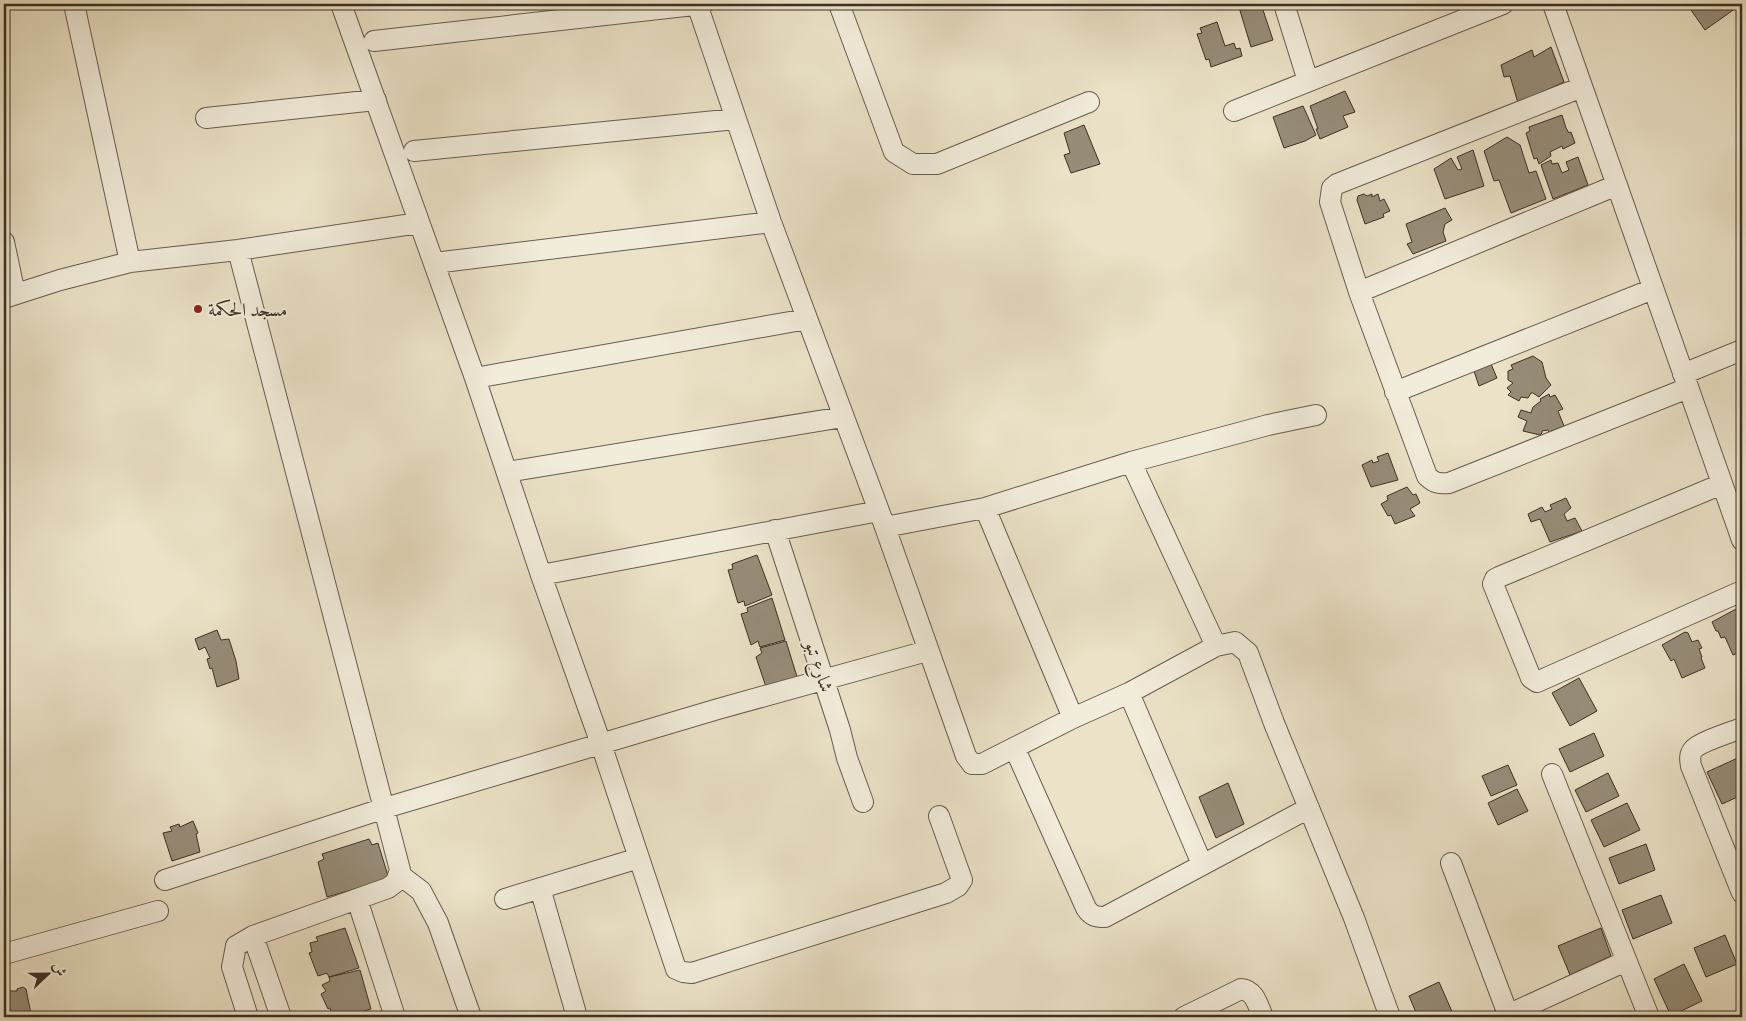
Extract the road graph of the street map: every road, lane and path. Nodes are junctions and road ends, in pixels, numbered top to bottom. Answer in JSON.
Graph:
{"nodes":[{"id":1,"x":74,"y":4,"type":"edge"},
{"id":2,"x":341,"y":4,"type":"edge"},
{"id":3,"x":699,"y":4,"type":"edge"},
{"id":4,"x":839,"y":4,"type":"edge"},
{"id":5,"x":1284,"y":4,"type":"edge"},
{"id":6,"x":1503,"y":4,"type":"edge"},
{"id":7,"x":1553,"y":4,"type":"edge"},
{"id":8,"x":374,"y":41,"type":"dead end"},
{"id":9,"x":1308,"y":81,"type":"junction"},
{"id":10,"x":1582,"y":87,"type":"junction"},
{"id":11,"x":376,"y":100,"type":"junction"},
{"id":12,"x":1089,"y":102,"type":"dead end"},
{"id":13,"x":1234,"y":111,"type":"dead end"},
{"id":14,"x":206,"y":118,"type":"dead end"},
{"id":15,"x":736,"y":119,"type":"junction"},
{"id":16,"x":414,"y":151,"type":"dead end"},
{"id":17,"x":1617,"y":185,"type":"junction"},
{"id":18,"x":771,"y":222,"type":"junction"},
{"id":19,"x":419,"y":223,"type":"junction"},
{"id":20,"x":4,"y":242,"type":"edge"},
{"id":21,"x":238,"y":250,"type":"junction"},
{"id":22,"x":130,"y":262,"type":"junction"},
{"id":23,"x":434,"y":263,"type":"junction"},
{"id":24,"x":1653,"y":289,"type":"junction"},
{"id":25,"x":1359,"y":292,"type":"junction"},
{"id":26,"x":9,"y":296,"type":"edge"},
{"id":27,"x":807,"y":319,"type":"junction"},
{"id":28,"x":1742,"y":350,"type":"edge"},
{"id":29,"x":475,"y":378,"type":"junction"},
{"id":30,"x":1685,"y":381,"type":"junction"},
{"id":31,"x":1395,"y":392,"type":"junction"},
{"id":32,"x":1316,"y":415,"type":"dead end"},
{"id":33,"x":844,"y":417,"type":"junction"},
{"id":34,"x":1131,"y":462,"type":"junction"},
{"id":35,"x":506,"y":472,"type":"junction"},
{"id":36,"x":1729,"y":487,"type":"edge"},
{"id":37,"x":985,"y":508,"type":"junction"},
{"id":38,"x":882,"y":519,"type":"junction"},
{"id":39,"x":775,"y":530,"type":"junction"},
{"id":40,"x":1742,"y":540,"type":"edge"},
{"id":41,"x":541,"y":575,"type":"junction"},
{"id":42,"x":1742,"y":591,"type":"edge"},
{"id":43,"x":1216,"y":646,"type":"junction"},
{"id":44,"x":927,"y":651,"type":"junction"},
{"id":45,"x":824,"y":679,"type":"junction"},
{"id":46,"x":1129,"y":693,"type":"junction"},
{"id":47,"x":1073,"y":718,"type":"junction"},
{"id":48,"x":1742,"y":728,"type":"edge"},
{"id":49,"x":601,"y":744,"type":"junction"},
{"id":50,"x":1015,"y":749,"type":"junction"},
{"id":51,"x":1552,"y":774,"type":"dead end"},
{"id":52,"x":863,"y":802,"type":"dead end"},
{"id":53,"x":385,"y":808,"type":"junction"},
{"id":54,"x":1309,"y":808,"type":"junction"},
{"id":55,"x":939,"y":816,"type":"dead end"},
{"id":56,"x":638,"y":858,"type":"junction"},
{"id":57,"x":1451,"y":862,"type":"dead end"},
{"id":58,"x":1202,"y":864,"type":"junction"},
{"id":59,"x":400,"y":874,"type":"junction"},
{"id":60,"x":165,"y":880,"type":"dead end"},
{"id":61,"x":540,"y":888,"type":"junction"},
{"id":62,"x":1742,"y":893,"type":"edge"},
{"id":63,"x":505,"y":899,"type":"dead end"},
{"id":64,"x":357,"y":900,"type":"junction"},
{"id":65,"x":158,"y":911,"type":"dead end"},
{"id":66,"x":253,"y":936,"type":"junction"},
{"id":67,"x":4,"y":954,"type":"edge"},
{"id":68,"x":1626,"y":961,"type":"junction"},
{"id":69,"x":248,"y":1017,"type":"edge"},
{"id":70,"x":281,"y":1017,"type":"edge"},
{"id":71,"x":395,"y":1017,"type":"edge"},
{"id":72,"x":471,"y":1017,"type":"edge"},
{"id":73,"x":577,"y":1017,"type":"edge"},
{"id":74,"x":1184,"y":1017,"type":"edge"},
{"id":75,"x":1263,"y":1017,"type":"edge"},
{"id":76,"x":1390,"y":1017,"type":"edge"},
{"id":77,"x":1507,"y":1017,"type":"edge"},
{"id":78,"x":1649,"y":1017,"type":"edge"}],
"edges":[{"from":1,"to":22,"type":"street"},
{"from":2,"to":11,"type":"street"},
{"from":3,"to":8,"type":"street"},
{"from":3,"to":15,"type":"street"},
{"from":4,"to":12,"type":"street"},
{"from":5,"to":9,"type":"street"},
{"from":6,"to":9,"type":"street"},
{"from":7,"to":10,"type":"street"},
{"from":9,"to":13,"type":"street"},
{"from":10,"to":17,"type":"street"},
{"from":10,"to":25,"type":"street"},
{"from":11,"to":14,"type":"street"},
{"from":11,"to":19,"type":"street"},
{"from":15,"to":16,"type":"street"},
{"from":15,"to":18,"type":"street"},
{"from":17,"to":24,"type":"street"},
{"from":17,"to":25,"type":"street"},
{"from":18,"to":23,"type":"street"},
{"from":18,"to":27,"type":"street"},
{"from":19,"to":21,"type":"street"},
{"from":19,"to":23,"type":"street"},
{"from":20,"to":26,"type":"street"},
{"from":21,"to":22,"type":"street"},
{"from":21,"to":53,"type":"street"},
{"from":22,"to":26,"type":"street"},
{"from":23,"to":29,"type":"street"},
{"from":24,"to":30,"type":"street"},
{"from":24,"to":31,"type":"street"},
{"from":25,"to":31,"type":"street"},
{"from":27,"to":29,"type":"street"},
{"from":27,"to":33,"type":"street"},
{"from":28,"to":30,"type":"street"},
{"from":29,"to":35,"type":"street"},
{"from":30,"to":31,"type":"street"},
{"from":30,"to":36,"type":"street"},
{"from":32,"to":34,"type":"street"},
{"from":33,"to":35,"type":"street"},
{"from":33,"to":38,"type":"street"},
{"from":34,"to":37,"type":"street"},
{"from":34,"to":43,"type":"street"},
{"from":35,"to":41,"type":"street"},
{"from":36,"to":40,"type":"street"},
{"from":36,"to":42,"type":"street"},
{"from":37,"to":38,"type":"street"},
{"from":37,"to":47,"type":"street"},
{"from":38,"to":39,"type":"street"},
{"from":38,"to":44,"type":"street"},
{"from":39,"to":41,"type":"street"},
{"from":39,"to":45,"type":"street","name":"شارع تبو"},
{"from":41,"to":49,"type":"street"},
{"from":43,"to":46,"type":"street"},
{"from":43,"to":54,"type":"street"},
{"from":44,"to":45,"type":"street"},
{"from":44,"to":50,"type":"street"},
{"from":45,"to":49,"type":"street"},
{"from":45,"to":52,"type":"street","name":"شارع تبو"},
{"from":46,"to":47,"type":"street"},
{"from":46,"to":58,"type":"street"},
{"from":47,"to":50,"type":"street"},
{"from":48,"to":62,"type":"street"},
{"from":49,"to":53,"type":"street"},
{"from":49,"to":56,"type":"street"},
{"from":50,"to":58,"type":"street"},
{"from":51,"to":68,"type":"street"},
{"from":53,"to":59,"type":"street"},
{"from":53,"to":60,"type":"street"},
{"from":54,"to":58,"type":"street"},
{"from":54,"to":76,"type":"street"},
{"from":55,"to":56,"type":"street"},
{"from":56,"to":61,"type":"street"},
{"from":57,"to":77,"type":"street"},
{"from":59,"to":64,"type":"street"},
{"from":59,"to":72,"type":"street"},
{"from":61,"to":63,"type":"street"},
{"from":61,"to":73,"type":"street"},
{"from":64,"to":66,"type":"street"},
{"from":64,"to":71,"type":"street"},
{"from":65,"to":67,"type":"street"},
{"from":66,"to":69,"type":"street"},
{"from":66,"to":70,"type":"street"},
{"from":68,"to":77,"type":"street"},
{"from":68,"to":78,"type":"street"},
{"from":74,"to":75,"type":"street"}]}
